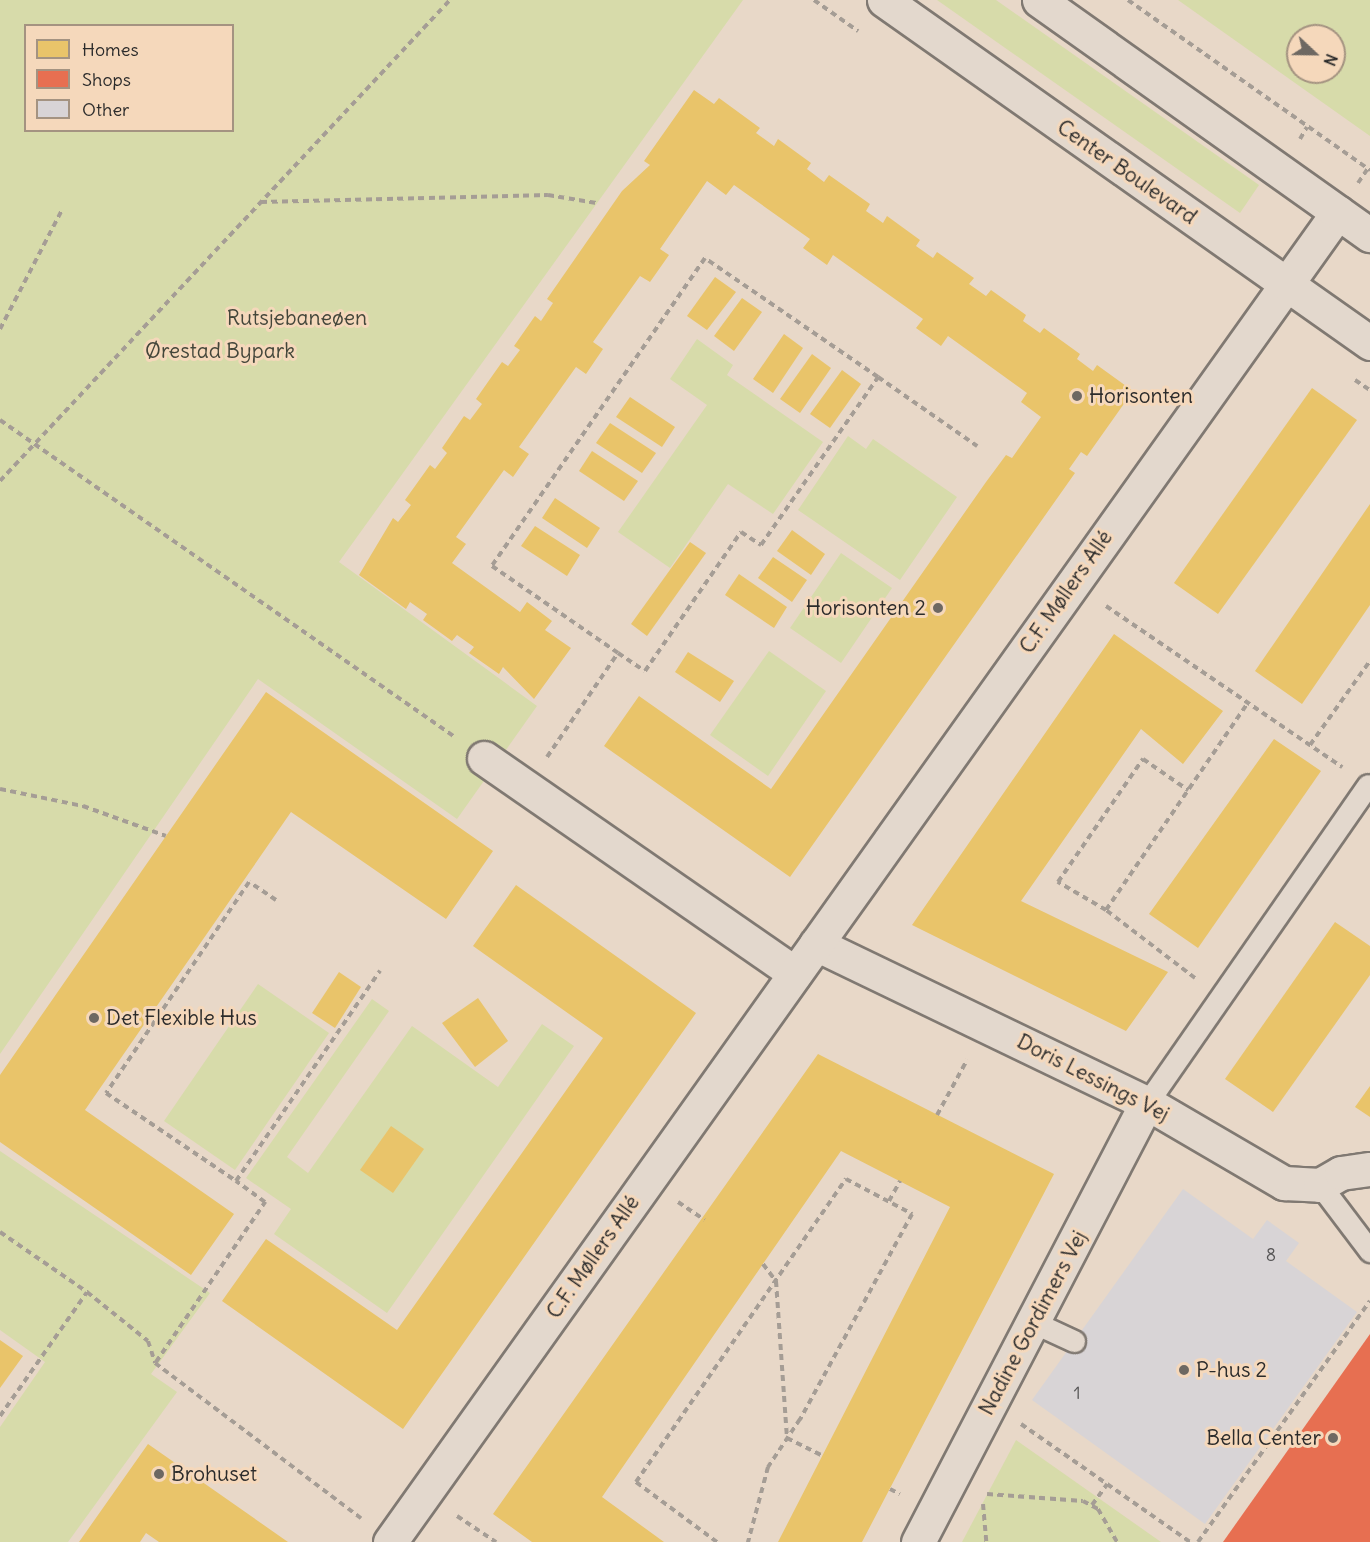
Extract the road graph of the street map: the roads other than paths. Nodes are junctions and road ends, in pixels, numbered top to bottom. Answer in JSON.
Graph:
{"nodes":[{"id":1,"x":884,"y":0,"type":"edge"},
{"id":2,"x":1040,"y":0,"type":"edge"},
{"id":3,"x":1338,"y":212,"type":"junction"},
{"id":4,"x":1370,"y":235,"type":"edge"},
{"id":5,"x":1285,"y":285,"type":"junction"},
{"id":6,"x":1370,"y":343,"type":"edge"},
{"id":7,"x":484,"y":758,"type":"road end"},
{"id":8,"x":1368,"y":785,"type":"road end"},
{"id":9,"x":816,"y":944,"type":"junction"},
{"id":10,"x":795,"y":973,"type":"junction"},
{"id":11,"x":1147,"y":1103,"type":"junction"},
{"id":12,"x":1370,"y":1169,"type":"edge"},
{"id":13,"x":1320,"y":1185,"type":"junction"},
{"id":14,"x":1370,"y":1251,"type":"edge"},
{"id":15,"x":1035,"y":1323,"type":"junction"},
{"id":16,"x":1074,"y":1341,"type":"dead end"},
{"id":17,"x":391,"y":1541,"type":"edge"},
{"id":18,"x":918,"y":1542,"type":"edge"}],
"edges":[{"from":1,"to":5,"type":"street","name":"Center Boulevard"},
{"from":2,"to":3,"type":"street"},
{"from":3,"to":4,"type":"street"},
{"from":3,"to":5,"type":"street","name":"C.F. Møllers Allé"},
{"from":5,"to":6,"type":"street","name":"Center Boulevard"},
{"from":5,"to":9,"type":"street","name":"C.F. Møllers Allé"},
{"from":7,"to":10,"type":"street"},
{"from":8,"to":11,"type":"lane"},
{"from":9,"to":10,"type":"street","name":"C.F. Møllers Allé"},
{"from":9,"to":11,"type":"street","name":"Doris Lessings Vej"},
{"from":10,"to":17,"type":"street","name":"C.F. Møllers Allé"},
{"from":11,"to":13,"type":"street","name":"Doris Lessings Vej"},
{"from":11,"to":15,"type":"street","name":"Nadine Gordimers Vej"},
{"from":12,"to":13,"type":"street","name":"Doris Lessings Vej"},
{"from":13,"to":14,"type":"lane"},
{"from":15,"to":16,"type":"lane"},
{"from":15,"to":18,"type":"street","name":"Nadine Gordimers Vej"}]}
